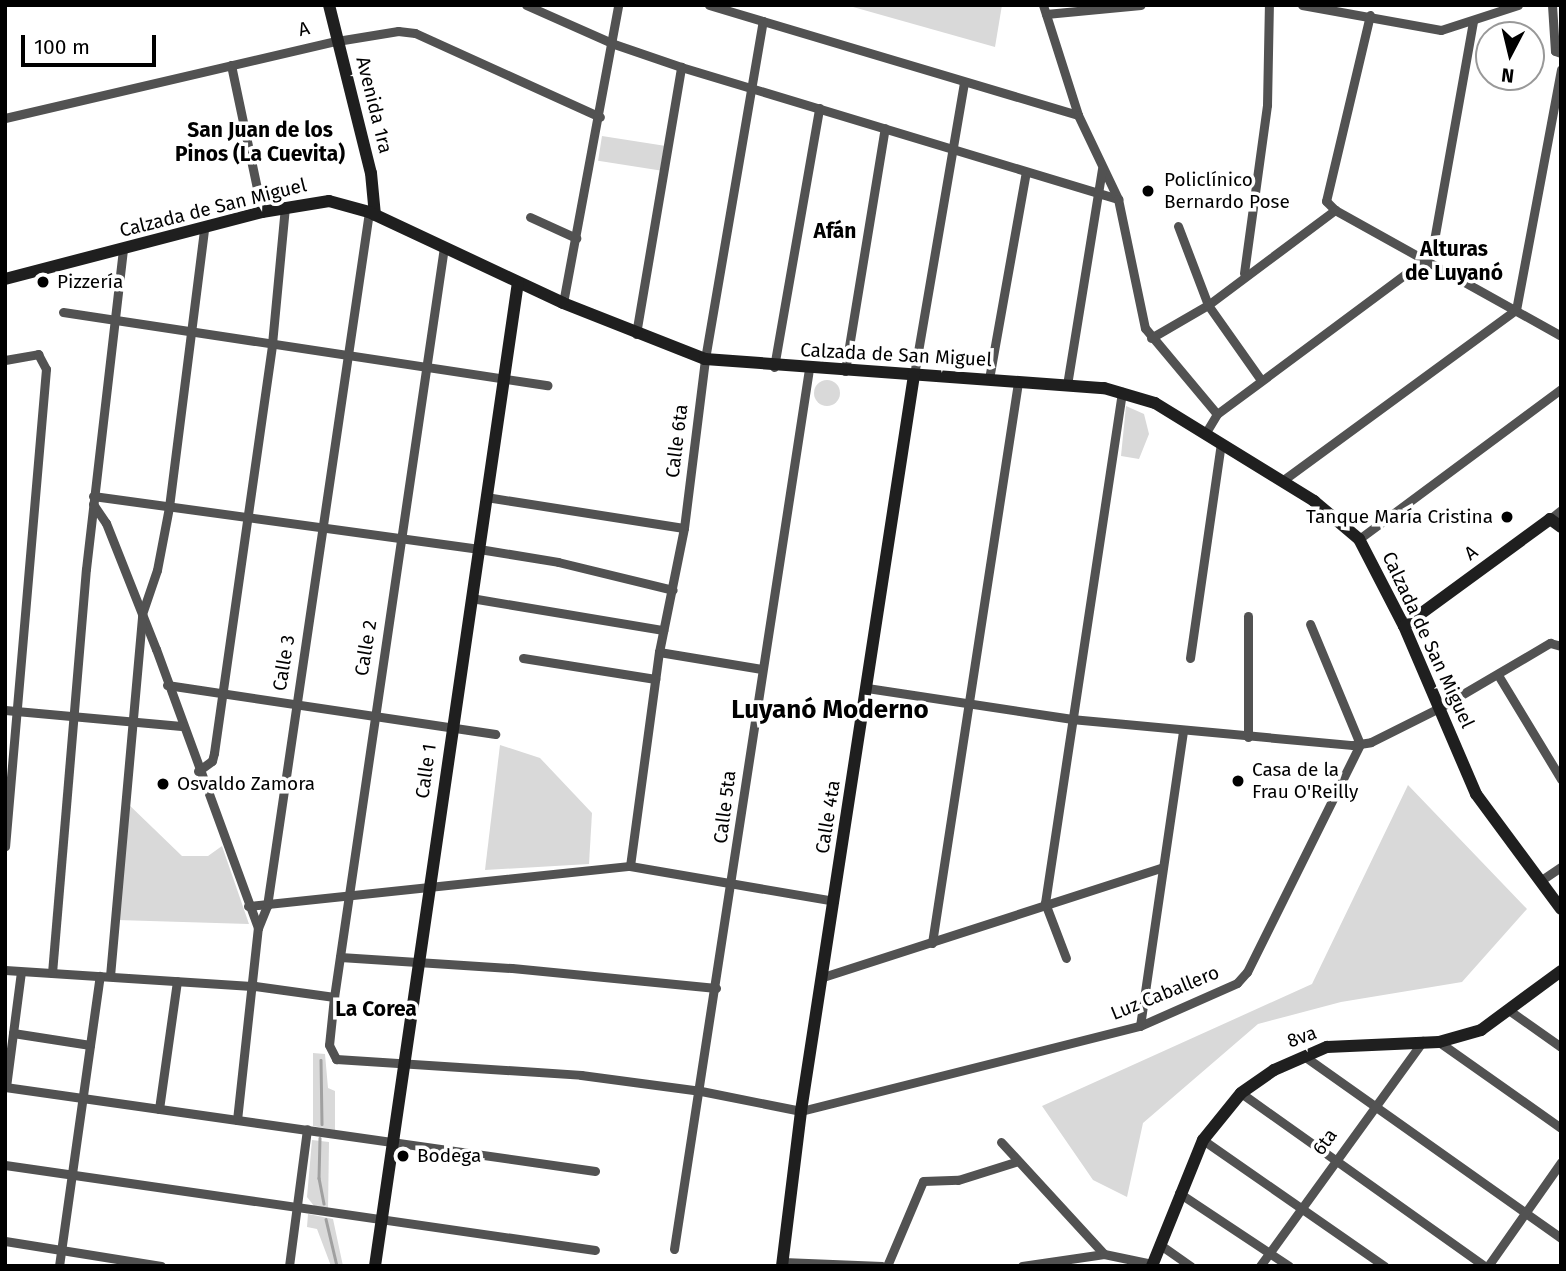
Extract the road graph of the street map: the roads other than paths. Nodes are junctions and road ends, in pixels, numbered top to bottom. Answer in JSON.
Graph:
{"nodes":[{"id":1,"x":329,"y":5,"type":"edge"},
{"id":2,"x":526,"y":5,"type":"edge"},
{"id":3,"x":618,"y":5,"type":"edge"},
{"id":4,"x":709,"y":5,"type":"edge"},
{"id":5,"x":1141,"y":5,"type":"edge"},
{"id":6,"x":1269,"y":5,"type":"edge"},
{"id":7,"x":1302,"y":5,"type":"edge"},
{"id":8,"x":1518,"y":5,"type":"edge"},
{"id":9,"x":1552,"y":5,"type":"edge"},
{"id":10,"x":1045,"y":10,"type":"edge"},
{"id":11,"x":1370,"y":15,"type":"junction"},
{"id":12,"x":763,"y":21,"type":"junction"},
{"id":13,"x":1473,"y":22,"type":"junction"},
{"id":14,"x":337,"y":41,"type":"junction"},
{"id":15,"x":614,"y":44,"type":"junction"},
{"id":16,"x":1558,"y":52,"type":"edge"},
{"id":17,"x":231,"y":65,"type":"junction"},
{"id":18,"x":681,"y":67,"type":"junction"},
{"id":19,"x":1561,"y":69,"type":"edge"},
{"id":20,"x":964,"y":83,"type":"junction"},
{"id":21,"x":750,"y":87,"type":"junction"},
{"id":22,"x":819,"y":108,"type":"junction"},
{"id":23,"x":1078,"y":115,"type":"junction"},
{"id":24,"x":600,"y":117,"type":"junction"},
{"id":25,"x":5,"y":118,"type":"edge"},
{"id":26,"x":886,"y":128,"type":"junction"},
{"id":27,"x":953,"y":148,"type":"junction"},
{"id":28,"x":1102,"y":168,"type":"junction"},
{"id":29,"x":1026,"y":172,"type":"junction"},
{"id":30,"x":1097,"y":194,"type":"junction"},
{"id":31,"x":1118,"y":199,"type":"junction"},
{"id":32,"x":285,"y":207,"type":"junction"},
{"id":33,"x":1335,"y":210,"type":"junction"},
{"id":34,"x":262,"y":212,"type":"junction"},
{"id":35,"x":372,"y":213,"type":"junction"},
{"id":36,"x":530,"y":217,"type":"dead end"},
{"id":37,"x":1178,"y":226,"type":"dead end"},
{"id":38,"x":204,"y":228,"type":"junction"},
{"id":39,"x":576,"y":239,"type":"junction"},
{"id":40,"x":444,"y":247,"type":"junction"},
{"id":41,"x":123,"y":250,"type":"junction"},
{"id":42,"x":1424,"y":260,"type":"junction"},
{"id":43,"x":1244,"y":273,"type":"junction"},
{"id":44,"x":5,"y":279,"type":"edge"},
{"id":45,"x":518,"y":282,"type":"junction"},
{"id":46,"x":563,"y":303,"type":"junction"},
{"id":47,"x":1208,"y":305,"type":"junction"},
{"id":48,"x":1516,"y":310,"type":"junction"},
{"id":49,"x":63,"y":312,"type":"dead end"},
{"id":50,"x":116,"y":320,"type":"junction"},
{"id":51,"x":194,"y":332,"type":"junction"},
{"id":52,"x":636,"y":334,"type":"junction"},
{"id":53,"x":1561,"y":336,"type":"edge"},
{"id":54,"x":1151,"y":338,"type":"junction"},
{"id":55,"x":272,"y":344,"type":"junction"},
{"id":56,"x":347,"y":354,"type":"junction"},
{"id":57,"x":705,"y":359,"type":"junction"},
{"id":58,"x":5,"y":360,"type":"edge"},
{"id":59,"x":425,"y":366,"type":"junction"},
{"id":60,"x":774,"y":367,"type":"junction"},
{"id":61,"x":809,"y":369,"type":"junction"},
{"id":62,"x":845,"y":371,"type":"junction"},
{"id":63,"x":914,"y":375,"type":"junction"},
{"id":64,"x":504,"y":377,"type":"junction"},
{"id":65,"x":989,"y":379,"type":"junction"},
{"id":66,"x":1261,"y":380,"type":"junction"},
{"id":67,"x":1017,"y":382,"type":"junction"},
{"id":68,"x":548,"y":384,"type":"dead end"},
{"id":69,"x":1067,"y":384,"type":"junction"},
{"id":70,"x":1561,"y":389,"type":"edge"},
{"id":71,"x":1122,"y":392,"type":"junction"},
{"id":72,"x":1217,"y":414,"type":"junction"},
{"id":73,"x":1205,"y":435,"type":"junction"},
{"id":74,"x":1221,"y":444,"type":"junction"},
{"id":75,"x":1282,"y":481,"type":"junction"},
{"id":76,"x":486,"y":497,"type":"junction"},
{"id":77,"x":93,"y":500,"type":"junction"},
{"id":78,"x":169,"y":507,"type":"junction"},
{"id":79,"x":1561,"y":510,"type":"edge"},
{"id":80,"x":245,"y":518,"type":"junction"},
{"id":81,"x":1555,"y":523,"type":"edge"},
{"id":82,"x":323,"y":528,"type":"junction"},
{"id":83,"x":684,"y":528,"type":"junction"},
{"id":84,"x":401,"y":538,"type":"junction"},
{"id":85,"x":1359,"y":539,"type":"junction"},
{"id":86,"x":479,"y":549,"type":"junction"},
{"id":87,"x":673,"y":590,"type":"junction"},
{"id":88,"x":471,"y":598,"type":"junction"},
{"id":89,"x":142,"y":614,"type":"junction"},
{"id":90,"x":1248,"y":616,"type":"dead end"},
{"id":91,"x":1310,"y":624,"type":"dead end"},
{"id":92,"x":1404,"y":626,"type":"junction"},
{"id":93,"x":663,"y":630,"type":"junction"},
{"id":94,"x":1560,"y":645,"type":"edge"},
{"id":95,"x":659,"y":652,"type":"junction"},
{"id":96,"x":523,"y":658,"type":"dead end"},
{"id":97,"x":1190,"y":658,"type":"dead end"},
{"id":98,"x":762,"y":669,"type":"junction"},
{"id":99,"x":1498,"y":675,"type":"junction"},
{"id":100,"x":656,"y":679,"type":"junction"},
{"id":101,"x":167,"y":685,"type":"junction"},
{"id":102,"x":867,"y":688,"type":"junction"},
{"id":103,"x":220,"y":691,"type":"junction"},
{"id":104,"x":967,"y":702,"type":"junction"},
{"id":105,"x":295,"y":703,"type":"junction"},
{"id":106,"x":1439,"y":708,"type":"junction"},
{"id":107,"x":5,"y":710,"type":"edge"},
{"id":108,"x":16,"y":711,"type":"junction"},
{"id":109,"x":373,"y":714,"type":"junction"},
{"id":110,"x":74,"y":716,"type":"junction"},
{"id":111,"x":1071,"y":719,"type":"junction"},
{"id":112,"x":130,"y":720,"type":"junction"},
{"id":113,"x":181,"y":726,"type":"junction"},
{"id":114,"x":452,"y":727,"type":"junction"},
{"id":115,"x":1183,"y":731,"type":"junction"},
{"id":116,"x":495,"y":734,"type":"dead end"},
{"id":117,"x":1248,"y":737,"type":"junction"},
{"id":118,"x":1360,"y":744,"type":"junction"},
{"id":119,"x":198,"y":771,"type":"junction"},
{"id":120,"x":1561,"y":779,"type":"edge"},
{"id":121,"x":5,"y":846,"type":"edge"},
{"id":122,"x":630,"y":866,"type":"junction"},
{"id":123,"x":1163,"y":867,"type":"junction"},
{"id":124,"x":1561,"y":867,"type":"edge"},
{"id":125,"x":1539,"y":881,"type":"junction"},
{"id":126,"x":733,"y":885,"type":"junction"},
{"id":127,"x":430,"y":886,"type":"junction"},
{"id":128,"x":347,"y":899,"type":"junction"},
{"id":129,"x":834,"y":901,"type":"junction"},
{"id":130,"x":1045,"y":903,"type":"junction"},
{"id":131,"x":248,"y":906,"type":"junction"},
{"id":132,"x":267,"y":906,"type":"junction"},
{"id":133,"x":1561,"y":909,"type":"edge"},
{"id":134,"x":258,"y":928,"type":"junction"},
{"id":135,"x":932,"y":943,"type":"junction"},
{"id":136,"x":340,"y":957,"type":"junction"},
{"id":137,"x":1066,"y":958,"type":"dead end"},
{"id":138,"x":419,"y":962,"type":"junction"},
{"id":139,"x":5,"y":970,"type":"edge"},
{"id":140,"x":1561,"y":971,"type":"edge"},
{"id":141,"x":21,"y":972,"type":"junction"},
{"id":142,"x":52,"y":973,"type":"junction"},
{"id":143,"x":105,"y":976,"type":"junction"},
{"id":144,"x":823,"y":976,"type":"junction"},
{"id":145,"x":177,"y":981,"type":"junction"},
{"id":146,"x":255,"y":986,"type":"junction"},
{"id":147,"x":716,"y":988,"type":"junction"},
{"id":148,"x":334,"y":997,"type":"junction"},
{"id":149,"x":1510,"y":1011,"type":"junction"},
{"id":150,"x":1140,"y":1026,"type":"junction"},
{"id":151,"x":13,"y":1032,"type":"junction"},
{"id":152,"x":1423,"y":1041,"type":"junction"},
{"id":153,"x":1439,"y":1042,"type":"junction"},
{"id":154,"x":90,"y":1045,"type":"junction"},
{"id":155,"x":1561,"y":1046,"type":"edge"},
{"id":156,"x":1302,"y":1055,"type":"junction"},
{"id":157,"x":405,"y":1065,"type":"junction"},
{"id":158,"x":6,"y":1087,"type":"edge"},
{"id":159,"x":701,"y":1091,"type":"junction"},
{"id":160,"x":1241,"y":1093,"type":"junction"},
{"id":161,"x":83,"y":1098,"type":"junction"},
{"id":162,"x":1375,"y":1105,"type":"junction"},
{"id":163,"x":159,"y":1109,"type":"junction"},
{"id":164,"x":801,"y":1111,"type":"junction"},
{"id":165,"x":237,"y":1120,"type":"junction"},
{"id":166,"x":1561,"y":1128,"type":"edge"},
{"id":167,"x":307,"y":1129,"type":"junction"},
{"id":168,"x":392,"y":1140,"type":"junction"},
{"id":169,"x":1203,"y":1140,"type":"junction"},
{"id":170,"x":1001,"y":1142,"type":"dead end"},
{"id":171,"x":1336,"y":1160,"type":"junction"},
{"id":172,"x":1015,"y":1162,"type":"junction"},
{"id":173,"x":1561,"y":1162,"type":"edge"},
{"id":174,"x":5,"y":1165,"type":"edge"},
{"id":175,"x":595,"y":1171,"type":"dead end"},
{"id":176,"x":71,"y":1176,"type":"junction"},
{"id":177,"x":1179,"y":1193,"type":"junction"},
{"id":178,"x":1302,"y":1206,"type":"junction"},
{"id":179,"x":297,"y":1207,"type":"junction"},
{"id":180,"x":1525,"y":1212,"type":"junction"},
{"id":181,"x":382,"y":1220,"type":"junction"},
{"id":182,"x":1561,"y":1238,"type":"edge"},
{"id":183,"x":5,"y":1241,"type":"edge"},
{"id":184,"x":1159,"y":1244,"type":"junction"},
{"id":185,"x":61,"y":1250,"type":"junction"},
{"id":186,"x":595,"y":1250,"type":"dead end"},
{"id":187,"x":674,"y":1250,"type":"dead end"},
{"id":188,"x":1269,"y":1251,"type":"junction"},
{"id":189,"x":1104,"y":1254,"type":"junction"},
{"id":190,"x":782,"y":1264,"type":"edge"},
{"id":191,"x":1152,"y":1265,"type":"edge"},
{"id":192,"x":59,"y":1266,"type":"edge"},
{"id":193,"x":161,"y":1266,"type":"edge"},
{"id":194,"x":289,"y":1266,"type":"edge"},
{"id":195,"x":375,"y":1266,"type":"edge"},
{"id":196,"x":885,"y":1266,"type":"edge"},
{"id":197,"x":1023,"y":1266,"type":"edge"},
{"id":198,"x":1191,"y":1266,"type":"edge"},
{"id":199,"x":1260,"y":1266,"type":"edge"},
{"id":200,"x":1289,"y":1266,"type":"edge"},
{"id":201,"x":1384,"y":1266,"type":"edge"},
{"id":202,"x":1486,"y":1266,"type":"edge"}],
"edges":[{"from":1,"to":14,"type":"main road","name":"Avenida 1ra"},
{"from":2,"to":15,"type":"street"},
{"from":3,"to":15,"type":"street"},
{"from":4,"to":12,"type":"street"},
{"from":5,"to":10,"type":"street"},
{"from":6,"to":43,"type":"street"},
{"from":7,"to":11,"type":"street"},
{"from":8,"to":13,"type":"street"},
{"from":9,"to":16,"type":"street"},
{"from":10,"to":23,"type":"street"},
{"from":11,"to":13,"type":"street"},
{"from":11,"to":33,"type":"street"},
{"from":12,"to":20,"type":"street"},
{"from":12,"to":21,"type":"street","name":"Calle 6ta"},
{"from":13,"to":42,"type":"street"},
{"from":14,"to":17,"type":"street","name":"A"},
{"from":14,"to":24,"type":"street","name":"A"},
{"from":14,"to":35,"type":"main road","name":"Avenida 1ra"},
{"from":15,"to":18,"type":"street"},
{"from":15,"to":24,"type":"street"},
{"from":17,"to":25,"type":"street","name":"A"},
{"from":17,"to":34,"type":"street"},
{"from":18,"to":21,"type":"street"},
{"from":18,"to":52,"type":"street"},
{"from":19,"to":48,"type":"street"},
{"from":20,"to":23,"type":"street"},
{"from":20,"to":27,"type":"street"},
{"from":21,"to":22,"type":"street"},
{"from":21,"to":57,"type":"street","name":"Calle 6ta"},
{"from":22,"to":26,"type":"street"},
{"from":22,"to":60,"type":"street"},
{"from":23,"to":28,"type":"street"},
{"from":24,"to":39,"type":"street"},
{"from":26,"to":27,"type":"street"},
{"from":26,"to":62,"type":"street"},
{"from":27,"to":29,"type":"street"},
{"from":27,"to":63,"type":"street"},
{"from":28,"to":30,"type":"street"},
{"from":28,"to":31,"type":"street"},
{"from":29,"to":30,"type":"street"},
{"from":29,"to":65,"type":"street"},
{"from":30,"to":31,"type":"street"},
{"from":30,"to":69,"type":"street"},
{"from":31,"to":54,"type":"street"},
{"from":32,"to":34,"type":"main road","name":"Calzada de San Miguel"},
{"from":32,"to":35,"type":"main road","name":"Calzada de San Miguel"},
{"from":32,"to":55,"type":"street"},
{"from":33,"to":42,"type":"street"},
{"from":33,"to":43,"type":"street"},
{"from":34,"to":38,"type":"main road","name":"Calzada de San Miguel"},
{"from":35,"to":40,"type":"main road","name":"Calzada de San Miguel"},
{"from":35,"to":56,"type":"street","name":"Calle 3"},
{"from":36,"to":39,"type":"street"},
{"from":37,"to":47,"type":"street"},
{"from":38,"to":41,"type":"main road","name":"Calzada de San Miguel"},
{"from":38,"to":51,"type":"street"},
{"from":39,"to":46,"type":"street"},
{"from":40,"to":45,"type":"main road","name":"Calzada de San Miguel"},
{"from":40,"to":59,"type":"street","name":"Calle 2"},
{"from":41,"to":44,"type":"main road","name":"Calzada de San Miguel"},
{"from":41,"to":50,"type":"street"},
{"from":42,"to":48,"type":"street"},
{"from":42,"to":66,"type":"street"},
{"from":43,"to":47,"type":"street"},
{"from":45,"to":46,"type":"main road","name":"Calzada de San Miguel"},
{"from":45,"to":64,"type":"main road","name":"Calle 1"},
{"from":46,"to":52,"type":"main road","name":"Calzada de San Miguel"},
{"from":47,"to":54,"type":"street"},
{"from":47,"to":66,"type":"street"},
{"from":48,"to":53,"type":"street"},
{"from":48,"to":75,"type":"street"},
{"from":49,"to":50,"type":"street"},
{"from":50,"to":51,"type":"street"},
{"from":50,"to":77,"type":"street"},
{"from":51,"to":55,"type":"street"},
{"from":51,"to":78,"type":"street"},
{"from":52,"to":57,"type":"main road","name":"Calzada de San Miguel"},
{"from":54,"to":72,"type":"street"},
{"from":55,"to":56,"type":"street"},
{"from":55,"to":80,"type":"street"},
{"from":56,"to":59,"type":"street"},
{"from":56,"to":82,"type":"street","name":"Calle 3"},
{"from":57,"to":60,"type":"main road","name":"Calzada de San Miguel"},
{"from":57,"to":83,"type":"street","name":"Calle 6ta"},
{"from":58,"to":108,"type":"street"},
{"from":59,"to":64,"type":"street"},
{"from":59,"to":84,"type":"street","name":"Calle 2"},
{"from":60,"to":61,"type":"main road","name":"Calzada de San Miguel"},
{"from":61,"to":62,"type":"main road","name":"Calzada de San Miguel"},
{"from":61,"to":98,"type":"street","name":"Calle 5ta"},
{"from":62,"to":63,"type":"main road","name":"Calzada de San Miguel"},
{"from":63,"to":65,"type":"main road","name":"Calzada de San Miguel"},
{"from":63,"to":102,"type":"main road","name":"Calle 4ta"},
{"from":64,"to":68,"type":"street"},
{"from":64,"to":76,"type":"main road","name":"Calle 1"},
{"from":65,"to":67,"type":"main road","name":"Calzada de San Miguel"},
{"from":66,"to":72,"type":"street"},
{"from":67,"to":69,"type":"main road","name":"Calzada de San Miguel"},
{"from":67,"to":104,"type":"street"},
{"from":69,"to":71,"type":"main road","name":"Calzada de San Miguel"},
{"from":70,"to":85,"type":"street"},
{"from":71,"to":73,"type":"main road","name":"Calzada de San Miguel"},
{"from":71,"to":111,"type":"street"},
{"from":72,"to":73,"type":"street"},
{"from":73,"to":74,"type":"main road","name":"Calzada de San Miguel"},
{"from":74,"to":75,"type":"main road","name":"Calzada de San Miguel"},
{"from":74,"to":97,"type":"street"},
{"from":75,"to":85,"type":"main road","name":"Calzada de San Miguel"},
{"from":76,"to":83,"type":"street"},
{"from":76,"to":86,"type":"main road","name":"Calle 1"},
{"from":77,"to":78,"type":"street"},
{"from":77,"to":89,"type":"street"},
{"from":77,"to":110,"type":"street"},
{"from":78,"to":80,"type":"street"},
{"from":78,"to":89,"type":"street"},
{"from":79,"to":81,"type":"street","name":"A"},
{"from":80,"to":82,"type":"street"},
{"from":80,"to":103,"type":"street"},
{"from":81,"to":92,"type":"main road","name":"A"},
{"from":82,"to":84,"type":"street"},
{"from":82,"to":105,"type":"street","name":"Calle 3"},
{"from":83,"to":87,"type":"street","name":"Calle 6ta"},
{"from":84,"to":86,"type":"street"},
{"from":84,"to":109,"type":"street","name":"Calle 2"},
{"from":85,"to":92,"type":"main road","name":"Calzada de San Miguel"},
{"from":86,"to":87,"type":"street"},
{"from":86,"to":88,"type":"main road","name":"Calle 1"},
{"from":87,"to":93,"type":"street","name":"Calle 6ta"},
{"from":88,"to":93,"type":"street"},
{"from":88,"to":114,"type":"main road","name":"Calle 1"},
{"from":89,"to":101,"type":"street"},
{"from":89,"to":112,"type":"street"},
{"from":90,"to":117,"type":"street"},
{"from":91,"to":118,"type":"street"},
{"from":92,"to":106,"type":"main road","name":"Calzada de San Miguel"},
{"from":93,"to":95,"type":"street","name":"Calle 6ta"},
{"from":94,"to":99,"type":"street"},
{"from":95,"to":98,"type":"street"},
{"from":95,"to":100,"type":"street","name":"Calle 6ta"},
{"from":96,"to":100,"type":"street"},
{"from":98,"to":126,"type":"street","name":"Calle 5ta"},
{"from":99,"to":106,"type":"street"},
{"from":99,"to":120,"type":"street"},
{"from":100,"to":122,"type":"street","name":"Calle 6ta"},
{"from":101,"to":103,"type":"street"},
{"from":101,"to":113,"type":"street"},
{"from":102,"to":104,"type":"street"},
{"from":102,"to":129,"type":"main road","name":"Calle 4ta"},
{"from":103,"to":105,"type":"street"},
{"from":103,"to":119,"type":"street"},
{"from":104,"to":111,"type":"street"},
{"from":104,"to":135,"type":"street"},
{"from":105,"to":109,"type":"street"},
{"from":105,"to":132,"type":"street","name":"Calle 3"},
{"from":106,"to":118,"type":"street"},
{"from":106,"to":125,"type":"main road","name":"Calzada de San Miguel"},
{"from":107,"to":108,"type":"street"},
{"from":108,"to":110,"type":"street"},
{"from":108,"to":121,"type":"street"},
{"from":109,"to":114,"type":"street"},
{"from":109,"to":128,"type":"street","name":"Calle 2"},
{"from":110,"to":112,"type":"street"},
{"from":110,"to":142,"type":"street"},
{"from":111,"to":115,"type":"street"},
{"from":111,"to":130,"type":"street"},
{"from":112,"to":113,"type":"street"},
{"from":112,"to":143,"type":"street"},
{"from":113,"to":119,"type":"street"},
{"from":114,"to":116,"type":"street"},
{"from":114,"to":127,"type":"main road","name":"Calle 1"},
{"from":115,"to":117,"type":"street"},
{"from":115,"to":123,"type":"street"},
{"from":117,"to":118,"type":"street"},
{"from":118,"to":150,"type":"street","name":"Luz Caballero"},
{"from":119,"to":131,"type":"street"},
{"from":122,"to":126,"type":"street"},
{"from":122,"to":127,"type":"street"},
{"from":123,"to":130,"type":"street"},
{"from":123,"to":150,"type":"street"},
{"from":124,"to":125,"type":"street"},
{"from":125,"to":133,"type":"main road","name":"Calzada de San Miguel"},
{"from":126,"to":129,"type":"street"},
{"from":126,"to":147,"type":"street","name":"Calle 5ta"},
{"from":127,"to":128,"type":"street"},
{"from":127,"to":138,"type":"main road","name":"Calle 1"},
{"from":128,"to":132,"type":"street"},
{"from":128,"to":136,"type":"street","name":"Calle 2"},
{"from":129,"to":144,"type":"main road","name":"Calle 4ta"},
{"from":130,"to":135,"type":"street"},
{"from":130,"to":137,"type":"street"},
{"from":131,"to":132,"type":"street"},
{"from":131,"to":134,"type":"street"},
{"from":132,"to":134,"type":"street","name":"Calle 3"},
{"from":134,"to":146,"type":"street","name":"Calle 3"},
{"from":135,"to":144,"type":"street"},
{"from":136,"to":138,"type":"street"},
{"from":136,"to":148,"type":"street","name":"Calle 2"},
{"from":138,"to":147,"type":"street"},
{"from":138,"to":157,"type":"main road","name":"Calle 1"},
{"from":139,"to":141,"type":"street"},
{"from":140,"to":149,"type":"main road","name":"8va"},
{"from":141,"to":142,"type":"street"},
{"from":141,"to":151,"type":"street"},
{"from":142,"to":143,"type":"street"},
{"from":143,"to":145,"type":"street"},
{"from":143,"to":154,"type":"street"},
{"from":144,"to":164,"type":"main road","name":"Calle 4ta"},
{"from":145,"to":146,"type":"street"},
{"from":145,"to":163,"type":"street"},
{"from":146,"to":148,"type":"street"},
{"from":146,"to":165,"type":"street","name":"Calle 3"},
{"from":147,"to":159,"type":"street","name":"Calle 5ta"},
{"from":148,"to":157,"type":"street","name":"Calle 2"},
{"from":149,"to":153,"type":"main road","name":"8va"},
{"from":149,"to":155,"type":"street"},
{"from":150,"to":164,"type":"street","name":"Luz Caballero"},
{"from":151,"to":154,"type":"street"},
{"from":151,"to":158,"type":"street"},
{"from":152,"to":153,"type":"main road","name":"8va"},
{"from":152,"to":156,"type":"main road","name":"8va"},
{"from":152,"to":162,"type":"street","name":"6ta"},
{"from":153,"to":166,"type":"street"},
{"from":154,"to":161,"type":"street"},
{"from":156,"to":160,"type":"main road","name":"8va"},
{"from":156,"to":162,"type":"street"},
{"from":157,"to":159,"type":"street"},
{"from":157,"to":168,"type":"main road","name":"Calle 1"},
{"from":158,"to":161,"type":"street"},
{"from":159,"to":164,"type":"street"},
{"from":159,"to":187,"type":"street","name":"Calle 5ta"},
{"from":160,"to":169,"type":"main road","name":"8va"},
{"from":160,"to":171,"type":"street"},
{"from":161,"to":163,"type":"street"},
{"from":161,"to":176,"type":"street"},
{"from":162,"to":171,"type":"street","name":"6ta"},
{"from":162,"to":180,"type":"street"},
{"from":163,"to":165,"type":"street"},
{"from":164,"to":190,"type":"main road","name":"Calle 4ta"},
{"from":165,"to":167,"type":"street"},
{"from":167,"to":168,"type":"street"},
{"from":167,"to":179,"type":"street"},
{"from":168,"to":175,"type":"street"},
{"from":168,"to":181,"type":"main road","name":"Calle 1"},
{"from":169,"to":177,"type":"main road","name":"8va"},
{"from":169,"to":178,"type":"street"},
{"from":170,"to":172,"type":"street"},
{"from":171,"to":178,"type":"street","name":"6ta"},
{"from":171,"to":202,"type":"street"},
{"from":172,"to":189,"type":"street"},
{"from":172,"to":196,"type":"street"},
{"from":173,"to":180,"type":"street"},
{"from":174,"to":176,"type":"street"},
{"from":176,"to":179,"type":"street"},
{"from":176,"to":185,"type":"street"},
{"from":177,"to":184,"type":"main road","name":"8va"},
{"from":177,"to":188,"type":"street"},
{"from":178,"to":188,"type":"street","name":"6ta"},
{"from":178,"to":201,"type":"street"},
{"from":179,"to":181,"type":"street"},
{"from":179,"to":194,"type":"street"},
{"from":180,"to":182,"type":"street"},
{"from":180,"to":202,"type":"street"},
{"from":181,"to":186,"type":"street"},
{"from":181,"to":195,"type":"main road","name":"Calle 1"},
{"from":183,"to":185,"type":"street"},
{"from":184,"to":191,"type":"main road","name":"8va"},
{"from":184,"to":198,"type":"street"},
{"from":185,"to":192,"type":"street"},
{"from":185,"to":193,"type":"street"},
{"from":188,"to":199,"type":"street","name":"6ta"},
{"from":188,"to":200,"type":"street"},
{"from":189,"to":191,"type":"street"},
{"from":189,"to":197,"type":"street"},
{"from":190,"to":196,"type":"street"}]}
